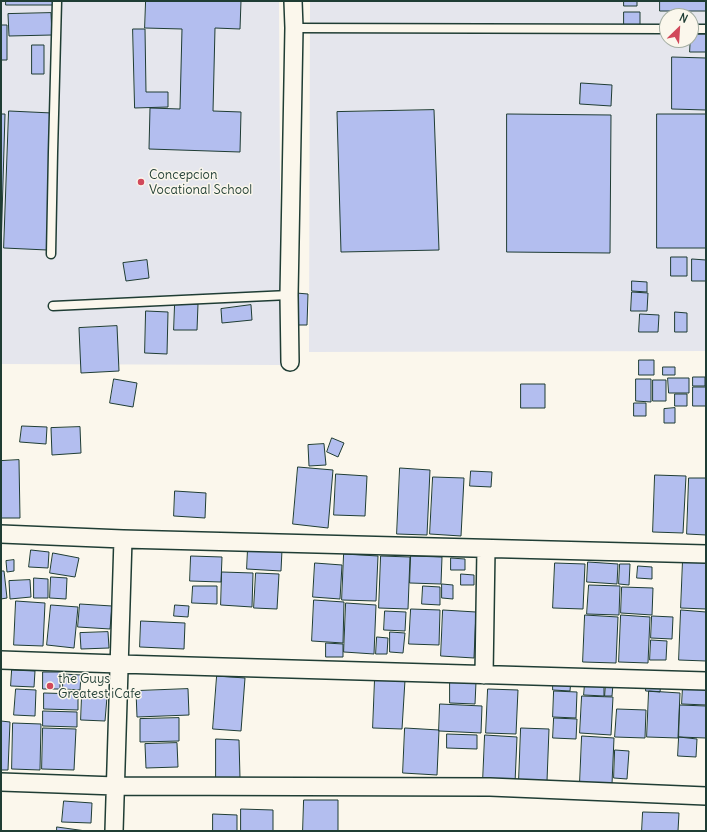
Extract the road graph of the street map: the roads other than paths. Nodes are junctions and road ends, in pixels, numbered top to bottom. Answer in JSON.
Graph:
{"nodes":[{"id":1,"x":58,"y":1,"type":"edge"},
{"id":2,"x":293,"y":1,"type":"edge"},
{"id":3,"x":294,"y":28,"type":"junction"},
{"id":4,"x":659,"y":29,"type":"edge"},
{"id":5,"x":51,"y":254,"type":"dead end"},
{"id":6,"x":289,"y":295,"type":"junction"},
{"id":7,"x":53,"y":306,"type":"dead end"},
{"id":8,"x":290,"y":362,"type":"dead end"},
{"id":9,"x":1,"y":534,"type":"edge"},
{"id":10,"x":123,"y":539,"type":"junction"},
{"id":11,"x":486,"y":549,"type":"junction"},
{"id":12,"x":706,"y":554,"type":"edge"},
{"id":13,"x":1,"y":660,"type":"edge"},
{"id":14,"x":119,"y":664,"type":"junction"},
{"id":15,"x":484,"y":675,"type":"junction"},
{"id":16,"x":706,"y":681,"type":"edge"},
{"id":17,"x":1,"y":782,"type":"edge"},
{"id":18,"x":116,"y":786,"type":"junction"},
{"id":19,"x":706,"y":796,"type":"edge"},
{"id":20,"x":114,"y":831,"type":"edge"}],
"edges":[{"from":1,"to":5,"type":"lane"},
{"from":2,"to":3,"type":"street"},
{"from":3,"to":4,"type":"lane"},
{"from":3,"to":6,"type":"street"},
{"from":6,"to":7,"type":"lane"},
{"from":6,"to":8,"type":"street"},
{"from":9,"to":10,"type":"street"},
{"from":10,"to":11,"type":"street"},
{"from":10,"to":14,"type":"street"},
{"from":11,"to":12,"type":"street"},
{"from":11,"to":15,"type":"street"},
{"from":13,"to":14,"type":"street"},
{"from":14,"to":15,"type":"street"},
{"from":14,"to":18,"type":"street"},
{"from":15,"to":16,"type":"street"},
{"from":17,"to":18,"type":"street"},
{"from":18,"to":19,"type":"street"},
{"from":18,"to":20,"type":"street"}]}
